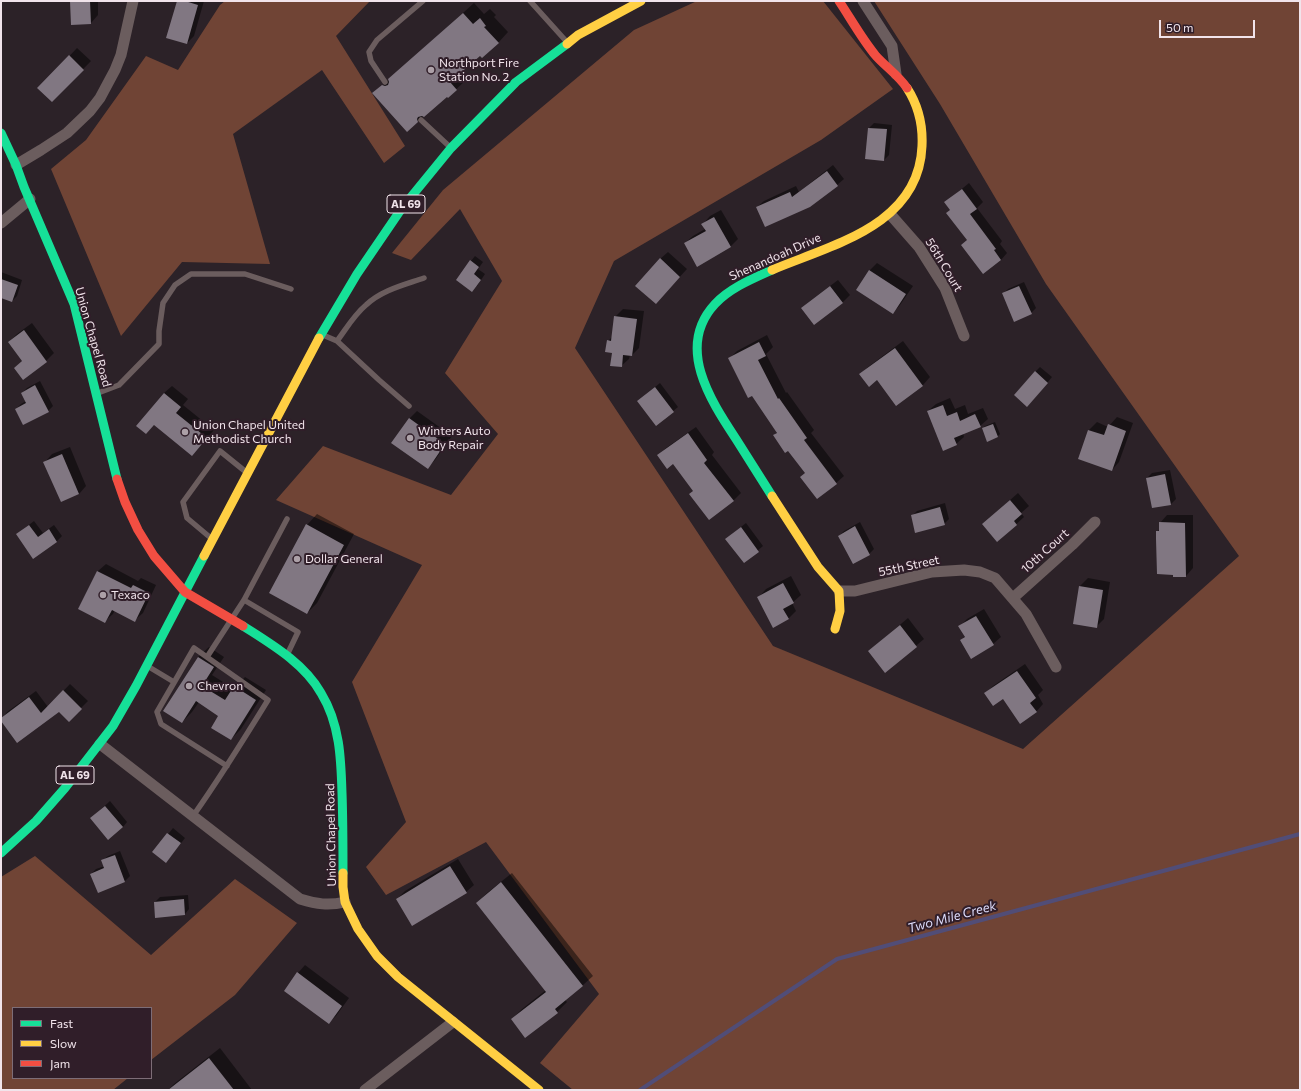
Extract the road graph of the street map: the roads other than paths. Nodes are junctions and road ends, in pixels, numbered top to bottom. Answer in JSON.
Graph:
{"nodes":[{"id":1,"x":133,"y":1,"type":"edge"},
{"id":2,"x":423,"y":1,"type":"edge"},
{"id":3,"x":530,"y":1,"type":"edge"},
{"id":4,"x":641,"y":1,"type":"edge"},
{"id":5,"x":839,"y":1,"type":"edge"},
{"id":6,"x":863,"y":1,"type":"edge"},
{"id":7,"x":567,"y":43,"type":"junction"},
{"id":8,"x":896,"y":74,"type":"junction"},
{"id":9,"x":385,"y":82,"type":"dead end"},
{"id":10,"x":420,"y":120,"type":"dead end"},
{"id":11,"x":1,"y":133,"type":"edge"},
{"id":12,"x":451,"y":148,"type":"junction"},
{"id":13,"x":16,"y":165,"type":"junction"},
{"id":14,"x":30,"y":199,"type":"junction"},
{"id":15,"x":890,"y":214,"type":"junction"},
{"id":16,"x":1,"y":223,"type":"edge"},
{"id":17,"x":424,"y":278,"type":"dead end"},
{"id":18,"x":291,"y":288,"type":"dead end"},
{"id":19,"x":321,"y":334,"type":"junction"},
{"id":20,"x":964,"y":336,"type":"dead end"},
{"id":21,"x":337,"y":341,"type":"junction"},
{"id":22,"x":97,"y":394,"type":"junction"},
{"id":23,"x":409,"y":406,"type":"dead end"},
{"id":24,"x":248,"y":474,"type":"junction"},
{"id":25,"x":287,"y":518,"type":"dead end"},
{"id":26,"x":1095,"y":522,"type":"dead end"},
{"id":27,"x":213,"y":540,"type":"junction"},
{"id":28,"x":839,"y":591,"type":"junction"},
{"id":29,"x":185,"y":592,"type":"junction"},
{"id":30,"x":1013,"y":598,"type":"junction"},
{"id":31,"x":244,"y":600,"type":"junction"},
{"id":32,"x":233,"y":618,"type":"junction"},
{"id":33,"x":835,"y":629,"type":"dead end"},
{"id":34,"x":287,"y":655,"type":"junction"},
{"id":35,"x":207,"y":657,"type":"junction"},
{"id":36,"x":146,"y":666,"type":"junction"},
{"id":37,"x":1056,"y":667,"type":"dead end"},
{"id":38,"x":174,"y":682,"type":"junction"},
{"id":39,"x":100,"y":744,"type":"junction"},
{"id":40,"x":227,"y":766,"type":"junction"},
{"id":41,"x":193,"y":816,"type":"junction"},
{"id":42,"x":1,"y":853,"type":"edge"},
{"id":43,"x":345,"y":902,"type":"junction"},
{"id":44,"x":454,"y":1022,"type":"junction"},
{"id":45,"x":365,"y":1090,"type":"edge"},
{"id":46,"x":539,"y":1090,"type":"edge"}],
"edges":[{"from":1,"to":13,"type":"street"},
{"from":2,"to":9,"type":"lane"},
{"from":3,"to":7,"type":"lane"},
{"from":4,"to":7,"type":"street","number":"AL 69"},
{"from":5,"to":8,"type":"street","name":"Shenandoah Drive"},
{"from":6,"to":8,"type":"street","name":"Shenandoah Drive"},
{"from":7,"to":12,"type":"street","number":"AL 69"},
{"from":8,"to":15,"type":"street","name":"Shenandoah Drive"},
{"from":10,"to":12,"type":"lane"},
{"from":11,"to":13,"type":"street","name":"Union Chapel Road"},
{"from":12,"to":19,"type":"street","number":"AL 69"},
{"from":13,"to":14,"type":"street","name":"Union Chapel Road"},
{"from":14,"to":16,"type":"street"},
{"from":14,"to":22,"type":"street","name":"Union Chapel Road"},
{"from":15,"to":20,"type":"street","name":"56th Court"},
{"from":15,"to":28,"type":"street","name":"Shenandoah Drive"},
{"from":17,"to":21,"type":"lane"},
{"from":18,"to":22,"type":"lane"},
{"from":19,"to":21,"type":"lane"},
{"from":19,"to":24,"type":"street","number":"AL 69"},
{"from":21,"to":23,"type":"lane"},
{"from":22,"to":29,"type":"street","name":"Union Chapel Road"},
{"from":24,"to":27,"type":"street","number":"AL 69"},
{"from":24,"to":27,"type":"lane"},
{"from":25,"to":31,"type":"lane"},
{"from":26,"to":30,"type":"street","name":"10th Court"},
{"from":27,"to":29,"type":"street","number":"AL 69"},
{"from":28,"to":30,"type":"street","name":"55th Street"},
{"from":28,"to":33,"type":"street"},
{"from":29,"to":32,"type":"street","name":"Union Chapel Road"},
{"from":29,"to":36,"type":"street","number":"AL 69"},
{"from":30,"to":37,"type":"street","name":"55th Street"},
{"from":31,"to":32,"type":"lane"},
{"from":31,"to":34,"type":"lane"},
{"from":32,"to":34,"type":"street","name":"Union Chapel Road"},
{"from":32,"to":35,"type":"lane"},
{"from":34,"to":43,"type":"street","name":"Union Chapel Road"},
{"from":35,"to":38,"type":"lane"},
{"from":35,"to":40,"type":"lane"},
{"from":36,"to":38,"type":"lane"},
{"from":36,"to":39,"type":"street","number":"AL 69"},
{"from":38,"to":40,"type":"lane"},
{"from":39,"to":41,"type":"street"},
{"from":39,"to":42,"type":"street","number":"AL 69"},
{"from":40,"to":41,"type":"lane"},
{"from":41,"to":43,"type":"street"},
{"from":43,"to":44,"type":"street","name":"Union Chapel Road"},
{"from":44,"to":45,"type":"street"},
{"from":44,"to":46,"type":"street","name":"Union Chapel Road"}]}
